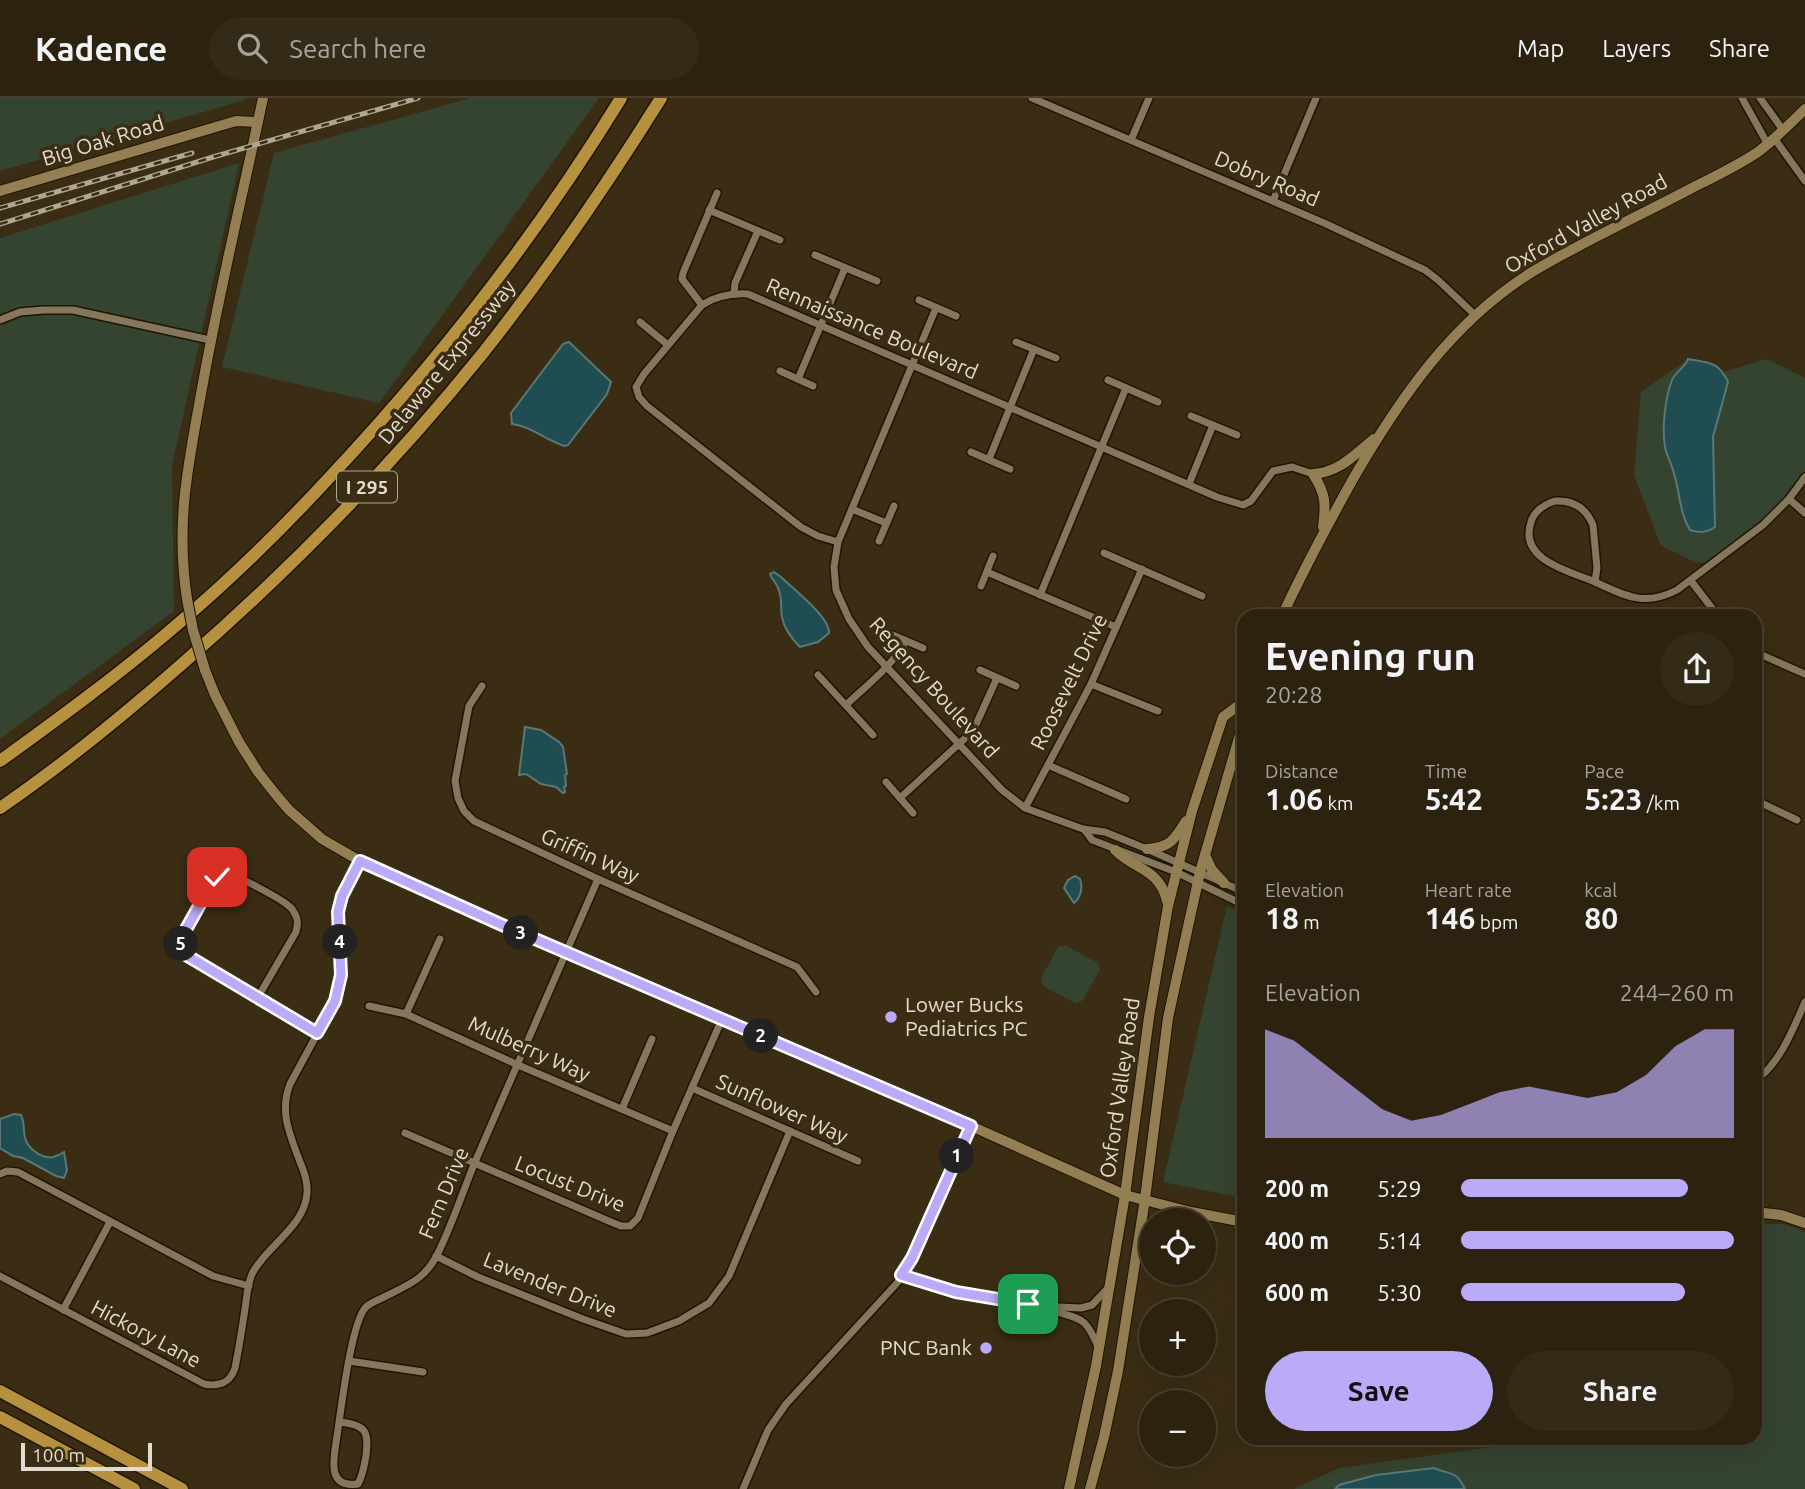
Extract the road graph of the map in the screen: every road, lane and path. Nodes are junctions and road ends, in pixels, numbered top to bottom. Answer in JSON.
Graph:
{"nodes":[{"id":1,"x":263,"y":98,"type":"edge"},
{"id":2,"x":621,"y":98,"type":"edge"},
{"id":3,"x":661,"y":98,"type":"edge"},
{"id":4,"x":1032,"y":98,"type":"edge"},
{"id":5,"x":1149,"y":98,"type":"edge"},
{"id":6,"x":1316,"y":98,"type":"edge"},
{"id":7,"x":1742,"y":98,"type":"edge"},
{"id":8,"x":1760,"y":98,"type":"edge"},
{"id":9,"x":1805,"y":109,"type":"edge"},
{"id":10,"x":258,"y":122,"type":"junction"},
{"id":11,"x":1783,"y":130,"type":"junction"},
{"id":12,"x":1131,"y":140,"type":"junction"},
{"id":13,"x":1770,"y":141,"type":"junction"},
{"id":14,"x":1805,"y":181,"type":"edge"},
{"id":15,"x":0,"y":191,"type":"edge"},
{"id":16,"x":717,"y":193,"type":"dead end"},
{"id":17,"x":1273,"y":201,"type":"junction"},
{"id":18,"x":709,"y":210,"type":"junction"},
{"id":19,"x":758,"y":231,"type":"junction"},
{"id":20,"x":780,"y":240,"type":"dead end"},
{"id":21,"x":815,"y":256,"type":"dead end"},
{"id":22,"x":845,"y":268,"type":"junction"},
{"id":23,"x":877,"y":281,"type":"dead end"},
{"id":24,"x":734,"y":294,"type":"junction"},
{"id":25,"x":919,"y":300,"type":"dead end"},
{"id":26,"x":702,"y":305,"type":"junction"},
{"id":27,"x":936,"y":308,"type":"junction"},
{"id":28,"x":1475,"y":315,"type":"junction"},
{"id":29,"x":956,"y":316,"type":"dead end"},
{"id":30,"x":0,"y":320,"type":"edge"},
{"id":31,"x":640,"y":321,"type":"dead end"},
{"id":32,"x":820,"y":326,"type":"junction"},
{"id":33,"x":210,"y":340,"type":"junction"},
{"id":34,"x":1016,"y":342,"type":"dead end"},
{"id":35,"x":668,"y":345,"type":"junction"},
{"id":36,"x":1034,"y":349,"type":"junction"},
{"id":37,"x":1055,"y":358,"type":"dead end"},
{"id":38,"x":913,"y":366,"type":"junction"},
{"id":39,"x":780,"y":371,"type":"dead end"},
{"id":40,"x":798,"y":379,"type":"junction"},
{"id":41,"x":1108,"y":380,"type":"dead end"},
{"id":42,"x":813,"y":386,"type":"dead end"},
{"id":43,"x":1126,"y":388,"type":"junction"},
{"id":44,"x":1158,"y":402,"type":"dead end"},
{"id":45,"x":1010,"y":407,"type":"junction"},
{"id":46,"x":1191,"y":416,"type":"dead end"},
{"id":47,"x":1213,"y":425,"type":"junction"},
{"id":48,"x":1380,"y":434,"type":"junction"},
{"id":49,"x":1237,"y":435,"type":"dead end"},
{"id":50,"x":1101,"y":447,"type":"junction"},
{"id":51,"x":971,"y":452,"type":"dead end"},
{"id":52,"x":989,"y":459,"type":"junction"},
{"id":53,"x":1010,"y":469,"type":"dead end"},
{"id":54,"x":1313,"y":474,"type":"junction"},
{"id":55,"x":1805,"y":477,"type":"edge"},
{"id":56,"x":1189,"y":484,"type":"junction"},
{"id":57,"x":1789,"y":499,"type":"junction"},
{"id":58,"x":894,"y":506,"type":"dead end"},
{"id":59,"x":852,"y":509,"type":"junction"},
{"id":60,"x":1805,"y":513,"type":"edge"},
{"id":61,"x":886,"y":523,"type":"junction"},
{"id":62,"x":1323,"y":533,"type":"junction"},
{"id":63,"x":879,"y":541,"type":"dead end"},
{"id":64,"x":838,"y":542,"type":"junction"},
{"id":65,"x":1104,"y":553,"type":"dead end"},
{"id":66,"x":993,"y":556,"type":"dead end"},
{"id":67,"x":1142,"y":569,"type":"junction"},
{"id":68,"x":987,"y":572,"type":"junction"},
{"id":69,"x":1691,"y":581,"type":"junction"},
{"id":70,"x":1595,"y":582,"type":"junction"},
{"id":71,"x":981,"y":586,"type":"dead end"},
{"id":72,"x":1040,"y":595,"type":"junction"},
{"id":73,"x":1202,"y":596,"type":"dead end"},
{"id":74,"x":1285,"y":609,"type":"edge"},
{"id":75,"x":1713,"y":609,"type":"edge"},
{"id":76,"x":1116,"y":627,"type":"junction"},
{"id":77,"x":888,"y":633,"type":"dead end"},
{"id":78,"x":906,"y":641,"type":"junction"},
{"id":79,"x":923,"y":648,"type":"dead end"},
{"id":80,"x":1762,"y":655,"type":"edge"},
{"id":81,"x":887,"y":666,"type":"junction"},
{"id":82,"x":980,"y":670,"type":"dead end"},
{"id":83,"x":1805,"y":674,"type":"edge"},
{"id":84,"x":818,"y":675,"type":"dead end"},
{"id":85,"x":997,"y":678,"type":"junction"},
{"id":86,"x":1091,"y":684,"type":"junction"},
{"id":87,"x":482,"y":686,"type":"dead end"},
{"id":88,"x":1016,"y":686,"type":"dead end"},
{"id":89,"x":846,"y":705,"type":"junction"},
{"id":90,"x":1237,"y":706,"type":"edge"},
{"id":91,"x":1158,"y":712,"type":"dead end"},
{"id":92,"x":873,"y":735,"type":"dead end"},
{"id":93,"x":959,"y":744,"type":"junction"},
{"id":94,"x":1237,"y":745,"type":"edge"},
{"id":95,"x":0,"y":761,"type":"edge"},
{"id":96,"x":1048,"y":765,"type":"junction"},
{"id":97,"x":886,"y":782,"type":"dead end"},
{"id":98,"x":900,"y":798,"type":"junction"},
{"id":99,"x":1126,"y":799,"type":"dead end"},
{"id":100,"x":1762,"y":804,"type":"edge"},
{"id":101,"x":0,"y":808,"type":"edge"},
{"id":102,"x":1026,"y":808,"type":"junction"},
{"id":103,"x":1192,"y":811,"type":"junction"},
{"id":104,"x":914,"y":813,"type":"dead end"},
{"id":105,"x":1797,"y":820,"type":"dead end"},
{"id":106,"x":1083,"y":829,"type":"junction"},
{"id":107,"x":1147,"y":849,"type":"junction"},
{"id":108,"x":1115,"y":850,"type":"junction"},
{"id":109,"x":1205,"y":855,"type":"junction"},
{"id":110,"x":360,"y":861,"type":"junction"},
{"id":111,"x":1177,"y":867,"type":"junction"},
{"id":112,"x":1199,"y":878,"type":"junction"},
{"id":113,"x":598,"y":879,"type":"junction"},
{"id":114,"x":1224,"y":883,"type":"junction"},
{"id":115,"x":1237,"y":889,"type":"edge"},
{"id":116,"x":1237,"y":901,"type":"edge"},
{"id":117,"x":1168,"y":906,"type":"junction"},
{"id":118,"x":440,"y":939,"type":"dead end"},
{"id":119,"x":566,"y":953,"type":"junction"},
{"id":120,"x":816,"y":992,"type":"dead end"},
{"id":121,"x":258,"y":997,"type":"junction"},
{"id":122,"x":1805,"y":1002,"type":"edge"},
{"id":123,"x":369,"y":1006,"type":"dead end"},
{"id":124,"x":406,"y":1014,"type":"junction"},
{"id":125,"x":722,"y":1019,"type":"junction"},
{"id":126,"x":317,"y":1033,"type":"junction"},
{"id":127,"x":652,"y":1039,"type":"dead end"},
{"id":128,"x":518,"y":1065,"type":"junction"},
{"id":129,"x":1762,"y":1075,"type":"edge"},
{"id":130,"x":692,"y":1088,"type":"junction"},
{"id":131,"x":622,"y":1109,"type":"junction"},
{"id":132,"x":971,"y":1126,"type":"junction"},
{"id":133,"x":673,"y":1131,"type":"junction"},
{"id":134,"x":790,"y":1131,"type":"junction"},
{"id":135,"x":405,"y":1133,"type":"dead end"},
{"id":136,"x":858,"y":1161,"type":"dead end"},
{"id":137,"x":475,"y":1162,"type":"junction"},
{"id":138,"x":0,"y":1174,"type":"edge"},
{"id":139,"x":1125,"y":1195,"type":"junction"},
{"id":140,"x":1145,"y":1199,"type":"junction"},
{"id":141,"x":1762,"y":1213,"type":"edge"},
{"id":142,"x":1237,"y":1221,"type":"edge"},
{"id":143,"x":110,"y":1222,"type":"junction"},
{"id":144,"x":1805,"y":1223,"type":"edge"},
{"id":145,"x":436,"y":1256,"type":"junction"},
{"id":146,"x":901,"y":1275,"type":"junction"},
{"id":147,"x":0,"y":1276,"type":"edge"},
{"id":148,"x":248,"y":1286,"type":"junction"},
{"id":149,"x":1110,"y":1287,"type":"junction"},
{"id":150,"x":1039,"y":1306,"type":"junction"},
{"id":151,"x":63,"y":1310,"type":"junction"},
{"id":152,"x":1099,"y":1349,"type":"junction"},
{"id":153,"x":349,"y":1362,"type":"junction"},
{"id":154,"x":423,"y":1373,"type":"dead end"},
{"id":155,"x":3,"y":1392,"type":"edge"},
{"id":156,"x":0,"y":1417,"type":"edge"},
{"id":157,"x":340,"y":1422,"type":"junction"},
{"id":158,"x":134,"y":1489,"type":"edge"},
{"id":159,"x":182,"y":1489,"type":"edge"},
{"id":160,"x":743,"y":1489,"type":"edge"},
{"id":161,"x":1069,"y":1489,"type":"edge"},
{"id":162,"x":1090,"y":1489,"type":"edge"}],
"edges":[{"from":1,"to":10,"type":"main road"},
{"from":2,"to":95,"type":"highway","name":"Delaware Expressway","number":"I 295"},
{"from":3,"to":101,"type":"highway","name":"Delaware Expressway","number":"I 295"},
{"from":4,"to":12,"type":"street","name":"Dobry Road"},
{"from":5,"to":12,"type":"street"},
{"from":6,"to":17,"type":"street"},
{"from":7,"to":13,"type":"street"},
{"from":8,"to":11,"type":"street"},
{"from":9,"to":11,"type":"main road","name":"Oxford Valley Road"},
{"from":10,"to":15,"type":"main road","name":"Big Oak Road"},
{"from":10,"to":33,"type":"main road"},
{"from":11,"to":13,"type":"main road","name":"Oxford Valley Road"},
{"from":12,"to":17,"type":"street","name":"Dobry Road"},
{"from":13,"to":14,"type":"street"},
{"from":13,"to":28,"type":"main road","name":"Oxford Valley Road"},
{"from":16,"to":18,"type":"street"},
{"from":17,"to":28,"type":"street","name":"Dobry Road"},
{"from":18,"to":19,"type":"street"},
{"from":18,"to":26,"type":"street"},
{"from":19,"to":20,"type":"street"},
{"from":19,"to":24,"type":"street"},
{"from":21,"to":22,"type":"street"},
{"from":22,"to":23,"type":"street"},
{"from":22,"to":32,"type":"street"},
{"from":24,"to":26,"type":"street","name":"Rennaissance Boulevard"},
{"from":24,"to":32,"type":"street","name":"Rennaissance Boulevard"},
{"from":25,"to":27,"type":"street"},
{"from":26,"to":35,"type":"street"},
{"from":27,"to":29,"type":"street"},
{"from":27,"to":38,"type":"street","name":"Regency Boulevard"},
{"from":28,"to":48,"type":"main road","name":"Oxford Valley Road"},
{"from":30,"to":33,"type":"street"},
{"from":31,"to":35,"type":"street"},
{"from":32,"to":38,"type":"street","name":"Rennaissance Boulevard"},
{"from":32,"to":40,"type":"street"},
{"from":33,"to":110,"type":"main road","bridge":true},
{"from":34,"to":36,"type":"street"},
{"from":35,"to":64,"type":"street"},
{"from":36,"to":37,"type":"street"},
{"from":36,"to":45,"type":"street"},
{"from":38,"to":45,"type":"street","name":"Rennaissance Boulevard"},
{"from":38,"to":59,"type":"street","name":"Regency Boulevard"},
{"from":39,"to":40,"type":"street"},
{"from":40,"to":42,"type":"street"},
{"from":41,"to":43,"type":"street"},
{"from":43,"to":44,"type":"street"},
{"from":43,"to":50,"type":"street"},
{"from":45,"to":50,"type":"street","name":"Rennaissance Boulevard"},
{"from":45,"to":52,"type":"street"},
{"from":46,"to":47,"type":"street"},
{"from":47,"to":49,"type":"street"},
{"from":47,"to":56,"type":"street"},
{"from":48,"to":54,"type":"main road"},
{"from":48,"to":62,"type":"main road","name":"Oxford Valley Road"},
{"from":50,"to":56,"type":"street","name":"Rennaissance Boulevard"},
{"from":50,"to":72,"type":"street"},
{"from":51,"to":52,"type":"street"},
{"from":52,"to":53,"type":"street"},
{"from":54,"to":56,"type":"street","name":"Rennaissance Boulevard"},
{"from":54,"to":62,"type":"main road"},
{"from":55,"to":57,"type":"street"},
{"from":57,"to":60,"type":"street"},
{"from":57,"to":69,"type":"street"},
{"from":58,"to":61,"type":"street"},
{"from":59,"to":61,"type":"street"},
{"from":59,"to":64,"type":"street","name":"Regency Boulevard"},
{"from":61,"to":63,"type":"street"},
{"from":62,"to":74,"type":"main road","name":"Oxford Valley Road"},
{"from":64,"to":81,"type":"street","name":"Regency Boulevard"},
{"from":65,"to":67,"type":"street"},
{"from":66,"to":68,"type":"street"},
{"from":67,"to":73,"type":"street"},
{"from":67,"to":76,"type":"street","name":"Roosevelt Drive"},
{"from":68,"to":71,"type":"street"},
{"from":68,"to":72,"type":"street"},
{"from":69,"to":70,"type":"street"},
{"from":69,"to":75,"type":"street"},
{"from":70,"to":70,"type":"street"},
{"from":72,"to":76,"type":"street"},
{"from":76,"to":86,"type":"street","name":"Roosevelt Drive"},
{"from":77,"to":78,"type":"street"},
{"from":78,"to":79,"type":"street"},
{"from":78,"to":81,"type":"street"},
{"from":80,"to":83,"type":"street"},
{"from":81,"to":89,"type":"street"},
{"from":81,"to":93,"type":"street","name":"Regency Boulevard"},
{"from":82,"to":85,"type":"street"},
{"from":84,"to":89,"type":"street"},
{"from":85,"to":88,"type":"street"},
{"from":85,"to":93,"type":"street"},
{"from":86,"to":91,"type":"street"},
{"from":86,"to":96,"type":"street","name":"Roosevelt Drive"},
{"from":87,"to":113,"type":"street","name":"Griffin Way"},
{"from":89,"to":92,"type":"street"},
{"from":90,"to":103,"type":"main road","name":"Oxford Valley Road"},
{"from":93,"to":98,"type":"street"},
{"from":93,"to":102,"type":"street","name":"Regency Boulevard"},
{"from":94,"to":109,"type":"main road","name":"Oxford Valley Road"},
{"from":96,"to":99,"type":"street"},
{"from":96,"to":102,"type":"street","name":"Roosevelt Drive"},
{"from":97,"to":98,"type":"street"},
{"from":98,"to":104,"type":"street"},
{"from":100,"to":105,"type":"street"},
{"from":102,"to":106,"type":"street","name":"Regency Boulevard"},
{"from":103,"to":107,"type":"main road"},
{"from":103,"to":111,"type":"main road","name":"Oxford Valley Road"},
{"from":106,"to":107,"type":"street","name":"Regency Boulevard"},
{"from":106,"to":108,"type":"street","name":"Regency Boulevard"},
{"from":107,"to":111,"type":"street","name":"Regency Boulevard"},
{"from":108,"to":111,"type":"street","name":"Regency Boulevard"},
{"from":108,"to":117,"type":"main road"},
{"from":109,"to":112,"type":"main road","name":"Oxford Valley Road"},
{"from":109,"to":114,"type":"main road"},
{"from":110,"to":119,"type":"main road"},
{"from":110,"to":126,"type":"street","name":"Hickory Lane"},
{"from":111,"to":112,"type":"street"},
{"from":111,"to":117,"type":"main road","name":"Oxford Valley Road"},
{"from":112,"to":114,"type":"street"},
{"from":112,"to":116,"type":"street"},
{"from":112,"to":140,"type":"main road","name":"Oxford Valley Road"},
{"from":113,"to":119,"type":"street","name":"Fern Drive"},
{"from":113,"to":120,"type":"street","name":"Griffin Way"},
{"from":114,"to":115,"type":"street"},
{"from":117,"to":139,"type":"main road","name":"Oxford Valley Road"},
{"from":118,"to":124,"type":"street"},
{"from":119,"to":125,"type":"main road"},
{"from":119,"to":128,"type":"street","name":"Fern Drive"},
{"from":121,"to":121,"type":"street"},
{"from":121,"to":126,"type":"street"},
{"from":122,"to":129,"type":"street"},
{"from":123,"to":124,"type":"street","name":"Mulberry Way"},
{"from":124,"to":128,"type":"street","name":"Mulberry Way"},
{"from":125,"to":130,"type":"street","name":"Locust Drive"},
{"from":125,"to":132,"type":"main road"},
{"from":126,"to":148,"type":"street","name":"Hickory Lane"},
{"from":127,"to":131,"type":"street"},
{"from":128,"to":131,"type":"street","name":"Mulberry Way"},
{"from":128,"to":137,"type":"street","name":"Fern Drive"},
{"from":130,"to":133,"type":"street","name":"Locust Drive"},
{"from":130,"to":134,"type":"street","name":"Sunflower Way"},
{"from":131,"to":133,"type":"street","name":"Mulberry Way"},
{"from":132,"to":139,"type":"main road"},
{"from":132,"to":146,"type":"street"},
{"from":133,"to":137,"type":"street","name":"Locust Drive"},
{"from":134,"to":136,"type":"street","name":"Sunflower Way"},
{"from":134,"to":145,"type":"street","name":"Lavender Drive"},
{"from":135,"to":137,"type":"street","name":"Locust Drive"},
{"from":137,"to":145,"type":"street","name":"Fern Drive"},
{"from":138,"to":143,"type":"street"},
{"from":139,"to":140,"type":"main road"},
{"from":139,"to":149,"type":"main road","name":"Oxford Valley Road"},
{"from":140,"to":142,"type":"main road"},
{"from":140,"to":162,"type":"main road","name":"Oxford Valley Road"},
{"from":141,"to":144,"type":"main road"},
{"from":143,"to":148,"type":"street"},
{"from":143,"to":151,"type":"street"},
{"from":145,"to":153,"type":"street","name":"Fern Drive"},
{"from":146,"to":150,"type":"street"},
{"from":146,"to":160,"type":"street"},
{"from":147,"to":151,"type":"street","name":"Hickory Lane"},
{"from":148,"to":151,"type":"street","name":"Hickory Lane"},
{"from":149,"to":150,"type":"street"},
{"from":149,"to":152,"type":"main road","name":"Oxford Valley Road"},
{"from":150,"to":152,"type":"street"},
{"from":152,"to":161,"type":"main road","name":"Oxford Valley Road"},
{"from":153,"to":154,"type":"street"},
{"from":153,"to":157,"type":"street","name":"Fern Drive"},
{"from":155,"to":159,"type":"highway"},
{"from":156,"to":158,"type":"highway"},
{"from":157,"to":157,"type":"street","name":"Fern Drive"}]}
